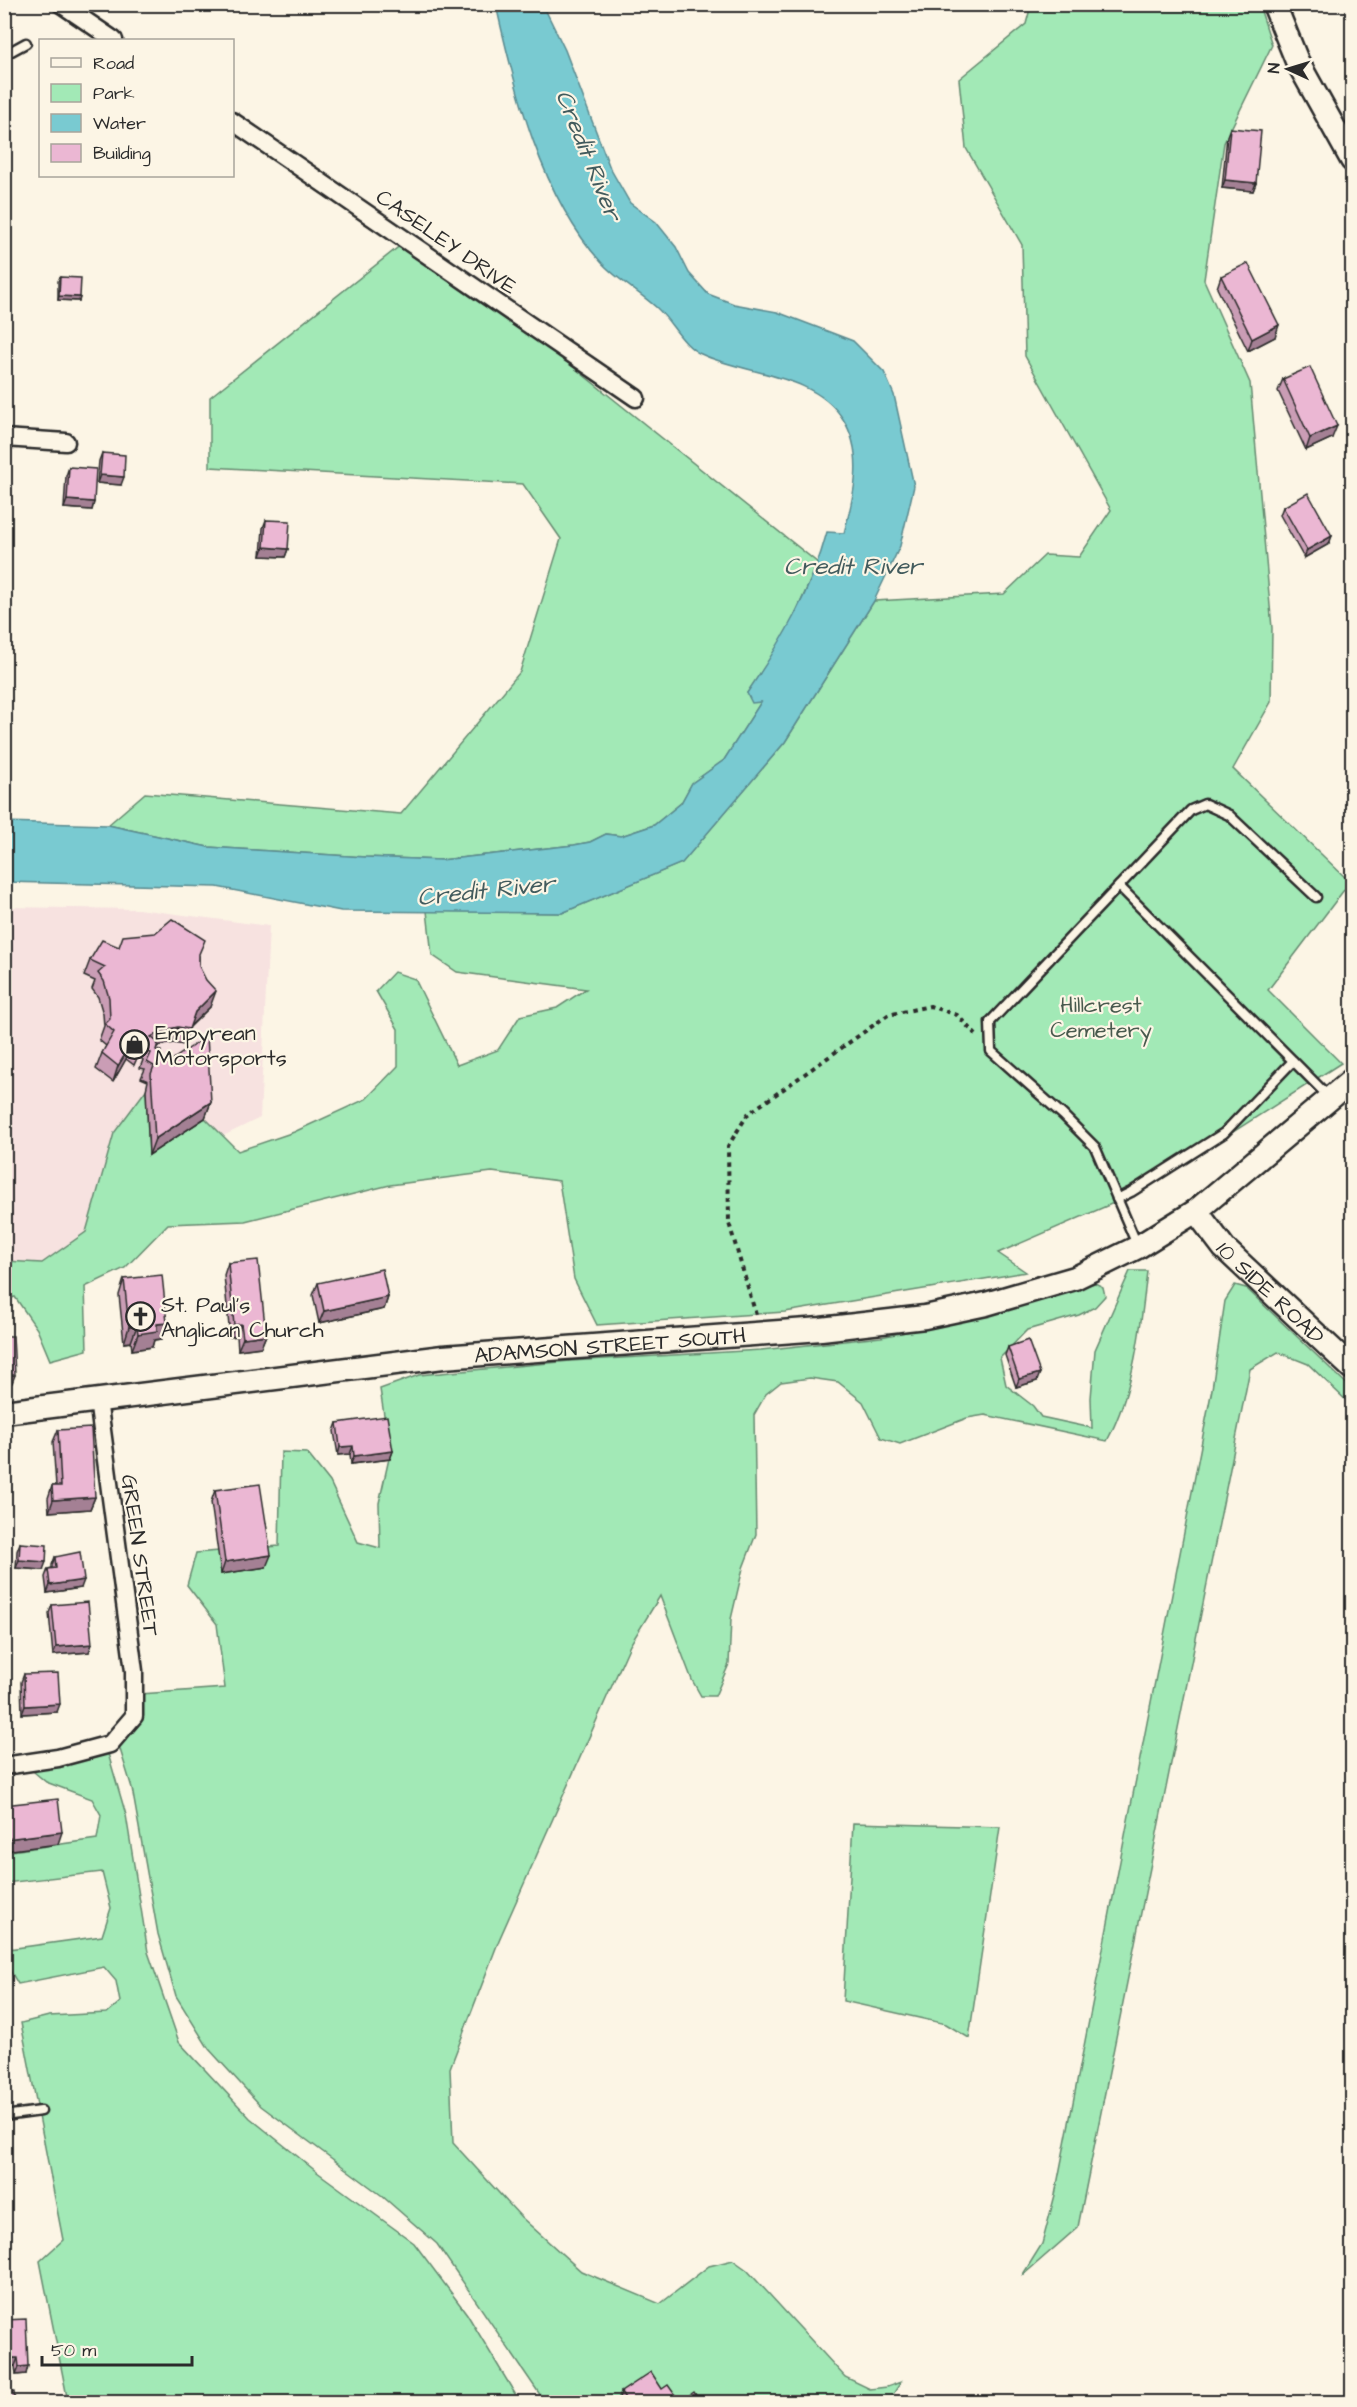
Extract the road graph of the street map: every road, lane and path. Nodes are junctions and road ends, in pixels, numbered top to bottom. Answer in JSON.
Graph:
{"nodes":[{"id":1,"x":61,"y":4,"type":"edge"},
{"id":2,"x":1274,"y":4,"type":"edge"},
{"id":3,"x":113,"y":39,"type":"edge"},
{"id":4,"x":26,"y":43,"type":"dead end"},
{"id":5,"x":4,"y":55,"type":"edge"},
{"id":6,"x":234,"y":122,"type":"edge"},
{"id":7,"x":1353,"y":160,"type":"edge"},
{"id":8,"x":636,"y":398,"type":"dead end"},
{"id":9,"x":4,"y":438,"type":"edge"},
{"id":10,"x":66,"y":442,"type":"dead end"},
{"id":11,"x":1119,"y":886,"type":"junction"},
{"id":12,"x":1316,"y":897,"type":"dead end"},
{"id":13,"x":991,"y":1051,"type":"junction"},
{"id":14,"x":1293,"y":1061,"type":"junction"},
{"id":15,"x":1353,"y":1080,"type":"edge"},
{"id":16,"x":1331,"y":1098,"type":"junction"},
{"id":17,"x":1117,"y":1198,"type":"junction"},
{"id":18,"x":1196,"y":1211,"type":"junction"},
{"id":19,"x":1138,"y":1247,"type":"junction"},
{"id":20,"x":761,"y":1334,"type":"junction"},
{"id":21,"x":1353,"y":1368,"type":"edge"},
{"id":22,"x":98,"y":1400,"type":"junction"},
{"id":23,"x":4,"y":1412,"type":"edge"},
{"id":24,"x":4,"y":1766,"type":"edge"},
{"id":25,"x":41,"y":2111,"type":"dead end"},
{"id":26,"x":4,"y":2116,"type":"edge"}],
"edges":[{"from":1,"to":3,"type":"street"},
{"from":2,"to":7,"type":"main road"},
{"from":4,"to":5,"type":"lane"},
{"from":6,"to":8,"type":"street","name":"CASELEY DRIVE"},
{"from":9,"to":10,"type":"street"},
{"from":11,"to":12,"type":"lane"},
{"from":11,"to":13,"type":"lane"},
{"from":11,"to":14,"type":"lane"},
{"from":13,"to":17,"type":"lane"},
{"from":13,"to":20,"type":"path"},
{"from":14,"to":16,"type":"lane"},
{"from":14,"to":17,"type":"lane"},
{"from":15,"to":16,"type":"main road","name":"ADAMSON STREET SOUTH"},
{"from":16,"to":18,"type":"main road","name":"ADAMSON STREET SOUTH"},
{"from":17,"to":19,"type":"lane"},
{"from":18,"to":19,"type":"main road","name":"ADAMSON STREET SOUTH"},
{"from":18,"to":21,"type":"main road","name":"10 SIDE ROAD"},
{"from":19,"to":20,"type":"main road","name":"ADAMSON STREET SOUTH"},
{"from":20,"to":22,"type":"main road","name":"ADAMSON STREET SOUTH"},
{"from":22,"to":23,"type":"main road","name":"ADAMSON STREET SOUTH"},
{"from":22,"to":24,"type":"street","name":"GREEN STREET"},
{"from":25,"to":26,"type":"lane"}]}
